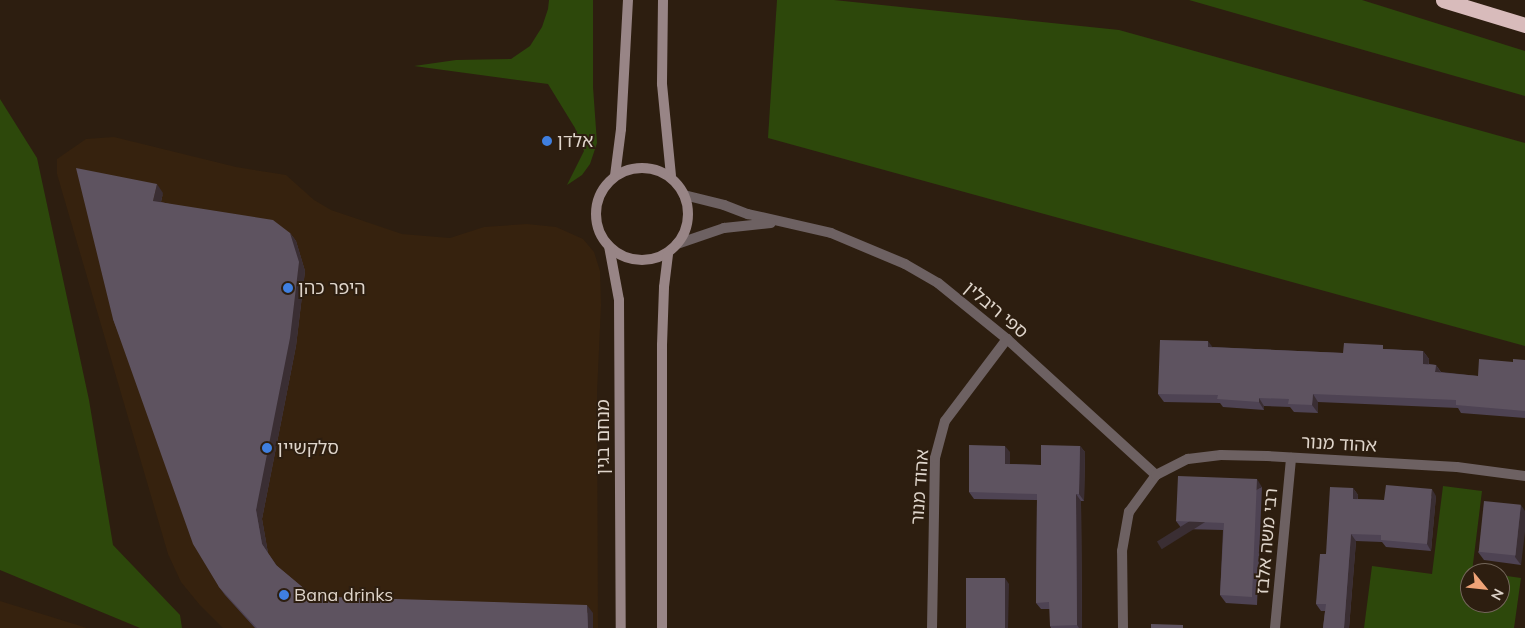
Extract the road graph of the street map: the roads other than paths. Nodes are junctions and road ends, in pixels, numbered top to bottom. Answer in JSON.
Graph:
{"nodes":[{"id":1,"x":628,"y":0,"type":"edge"},
{"id":2,"x":663,"y":0,"type":"edge"},
{"id":3,"x":1443,"y":0,"type":"edge"},
{"id":4,"x":1525,"y":25,"type":"edge"},
{"id":5,"x":615,"y":176,"type":"junction"},
{"id":6,"x":671,"y":176,"type":"junction"},
{"id":7,"x":684,"y":195,"type":"junction"},
{"id":8,"x":784,"y":222,"type":"junction"},
{"id":9,"x":677,"y":244,"type":"junction"},
{"id":10,"x":609,"y":246,"type":"junction"},
{"id":11,"x":668,"y":252,"type":"junction"},
{"id":12,"x":1007,"y":339,"type":"junction"},
{"id":13,"x":1291,"y":458,"type":"junction"},
{"id":14,"x":1156,"y":475,"type":"junction"},
{"id":15,"x":1525,"y":476,"type":"edge"},
{"id":16,"x":621,"y":628,"type":"edge"},
{"id":17,"x":662,"y":628,"type":"edge"},
{"id":18,"x":932,"y":628,"type":"edge"},
{"id":19,"x":1123,"y":628,"type":"edge"},
{"id":20,"x":1275,"y":628,"type":"edge"}],
"edges":[{"from":1,"to":5,"type":"main road"},
{"from":2,"to":6,"type":"main road"},
{"from":3,"to":4,"type":"highway"},
{"from":5,"to":6,"type":"main road"},
{"from":5,"to":10,"type":"main road"},
{"from":6,"to":7,"type":"main road"},
{"from":7,"to":8,"type":"street","name":"ספי ריבלין"},
{"from":7,"to":9,"type":"main road"},
{"from":8,"to":9,"type":"street","name":"ספי ריבלין"},
{"from":8,"to":12,"type":"street","name":"ספי ריבלין"},
{"from":9,"to":11,"type":"main road"},
{"from":10,"to":11,"type":"main road"},
{"from":10,"to":16,"type":"main road","name":"מנחם בגין"},
{"from":11,"to":17,"type":"main road"},
{"from":12,"to":14,"type":"street","name":"ספי ריבלין"},
{"from":12,"to":18,"type":"street","name":"אהוד מנור"},
{"from":13,"to":14,"type":"street","name":"אהוד מנור"},
{"from":13,"to":15,"type":"street","name":"אהוד מנור"},
{"from":13,"to":20,"type":"street","name":"רבי משה אלבז"},
{"from":14,"to":19,"type":"street"}]}
